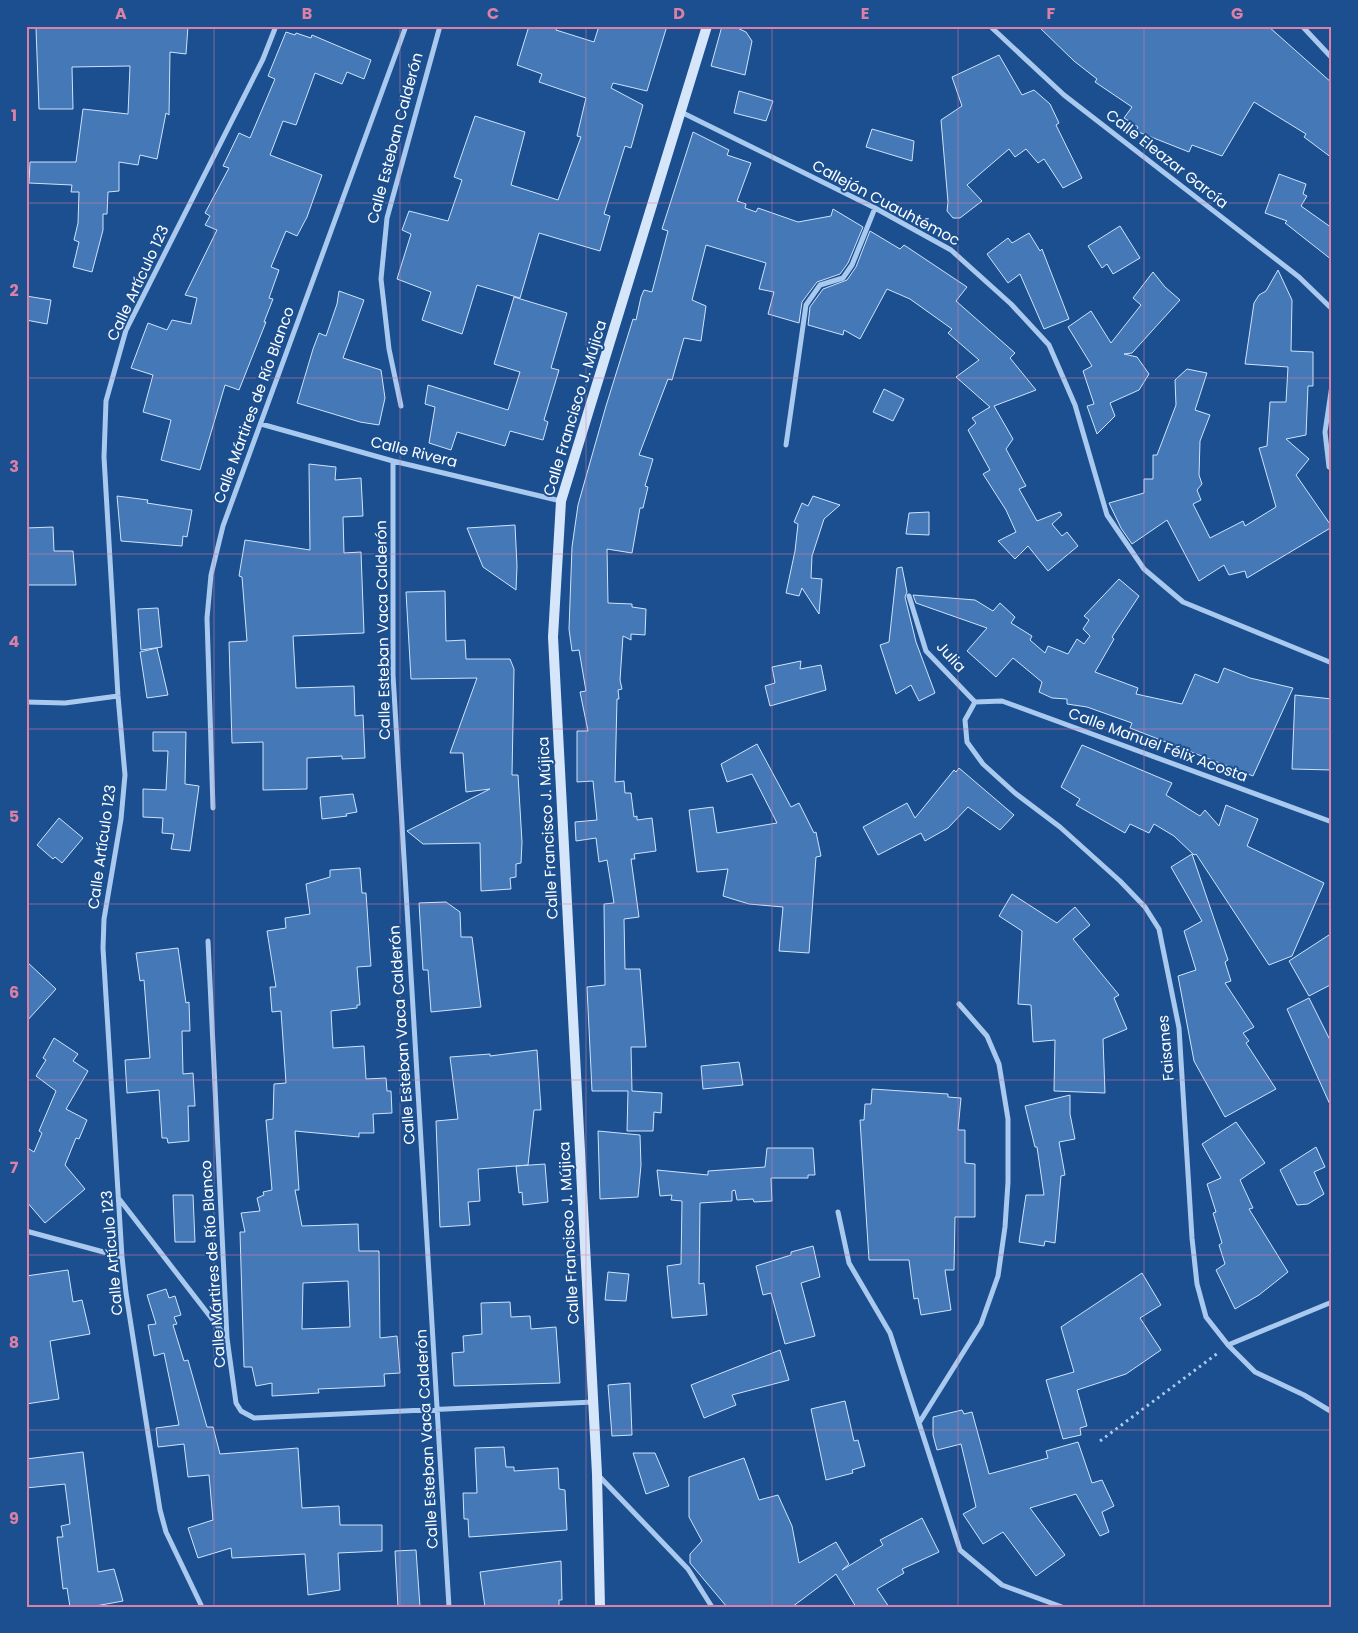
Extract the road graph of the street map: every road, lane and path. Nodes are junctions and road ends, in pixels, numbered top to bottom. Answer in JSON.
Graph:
{"nodes":[{"id":1,"x":276,"y":26,"type":"edge"},
{"id":2,"x":406,"y":26,"type":"edge"},
{"id":3,"x":440,"y":26,"type":"edge"},
{"id":4,"x":707,"y":26,"type":"edge"},
{"id":5,"x":990,"y":26,"type":"edge"},
{"id":6,"x":1302,"y":26,"type":"edge"},
{"id":7,"x":1332,"y":58,"type":"edge"},
{"id":8,"x":681,"y":112,"type":"junction"},
{"id":9,"x":875,"y":208,"type":"junction"},
{"id":10,"x":1332,"y":309,"type":"edge"},
{"id":11,"x":1332,"y":385,"type":"edge"},
{"id":12,"x":400,"y":406,"type":"dead end"},
{"id":13,"x":261,"y":424,"type":"junction"},
{"id":14,"x":786,"y":445,"type":"dead end"},
{"id":15,"x":393,"y":461,"type":"junction"},
{"id":16,"x":1332,"y":469,"type":"edge"},
{"id":17,"x":562,"y":501,"type":"junction"},
{"id":18,"x":909,"y":596,"type":"dead end"},
{"id":19,"x":1332,"y":663,"type":"edge"},
{"id":20,"x":118,"y":696,"type":"junction"},
{"id":21,"x":26,"y":702,"type":"edge"},
{"id":22,"x":975,"y":702,"type":"junction"},
{"id":23,"x":213,"y":808,"type":"dead end"},
{"id":24,"x":1332,"y":822,"type":"edge"},
{"id":25,"x":208,"y":941,"type":"dead end"},
{"id":26,"x":959,"y":1004,"type":"dead end"},
{"id":27,"x":120,"y":1199,"type":"junction"},
{"id":28,"x":838,"y":1212,"type":"dead end"},
{"id":29,"x":26,"y":1231,"type":"edge"},
{"id":30,"x":122,"y":1257,"type":"junction"},
{"id":31,"x":1332,"y":1302,"type":"edge"},
{"id":32,"x":226,"y":1338,"type":"junction"},
{"id":33,"x":1228,"y":1345,"type":"junction"},
{"id":34,"x":593,"y":1402,"type":"junction"},
{"id":35,"x":438,"y":1409,"type":"junction"},
{"id":36,"x":1332,"y":1412,"type":"edge"},
{"id":37,"x":919,"y":1423,"type":"junction"},
{"id":38,"x":1100,"y":1441,"type":"dead end"},
{"id":39,"x":597,"y":1474,"type":"junction"},
{"id":40,"x":202,"y":1607,"type":"edge"},
{"id":41,"x":449,"y":1607,"type":"edge"},
{"id":42,"x":600,"y":1607,"type":"edge"},
{"id":43,"x":712,"y":1607,"type":"edge"},
{"id":44,"x":1062,"y":1607,"type":"edge"}],
"edges":[{"from":1,"to":20,"type":"street","name":"Calle Artículo 123"},
{"from":2,"to":13,"type":"street","name":"Calle Mártires de Río Blanco"},
{"from":3,"to":12,"type":"street","name":"Calle Esteban Calderón"},
{"from":4,"to":8,"type":"street","name":"Calle Francisco J. Mújica"},
{"from":5,"to":10,"type":"street","name":"Calle Eleazar García"},
{"from":6,"to":7,"type":"street"},
{"from":8,"to":9,"type":"street","name":"Callejón Cuauhtémoc"},
{"from":8,"to":17,"type":"street","name":"Calle Francisco J. Mújica"},
{"from":9,"to":14,"type":"street"},
{"from":9,"to":19,"type":"street","name":"Callejón Cuauhtémoc"},
{"from":11,"to":16,"type":"street"},
{"from":13,"to":15,"type":"street","name":"Calle Rivera"},
{"from":13,"to":23,"type":"street","name":"Calle Mártires de Río Blanco"},
{"from":15,"to":17,"type":"street","name":"Calle Rivera"},
{"from":15,"to":35,"type":"street","name":"Calle Esteban Vaca Calderón"},
{"from":17,"to":34,"type":"street","name":"Calle Francisco J. Mújica"},
{"from":18,"to":22,"type":"street","name":"Julia"},
{"from":20,"to":21,"type":"street"},
{"from":20,"to":27,"type":"street","name":"Calle Artículo 123"},
{"from":22,"to":24,"type":"street","name":"Calle Manuel Félix Acosta"},
{"from":22,"to":33,"type":"street","name":"Faisanes"},
{"from":25,"to":32,"type":"street","name":"Calle Mártires de Río Blanco"},
{"from":26,"to":37,"type":"street"},
{"from":27,"to":30,"type":"street","name":"Calle Artículo 123"},
{"from":27,"to":32,"type":"street"},
{"from":28,"to":37,"type":"street"},
{"from":29,"to":30,"type":"street"},
{"from":30,"to":40,"type":"street","name":"Calle Artículo 123"},
{"from":31,"to":33,"type":"street"},
{"from":32,"to":35,"type":"street","name":"Calle Mártires de Río Blanco"},
{"from":33,"to":36,"type":"street","name":"Faisanes"},
{"from":33,"to":38,"type":"path"},
{"from":34,"to":35,"type":"street","name":"Calle Mártires de Río Blanco"},
{"from":34,"to":39,"type":"street","name":"Calle Francisco J. Mújica"},
{"from":35,"to":41,"type":"street","name":"Calle Esteban Vaca Calderón"},
{"from":37,"to":44,"type":"street"},
{"from":39,"to":42,"type":"street"},
{"from":39,"to":43,"type":"street"}]}
